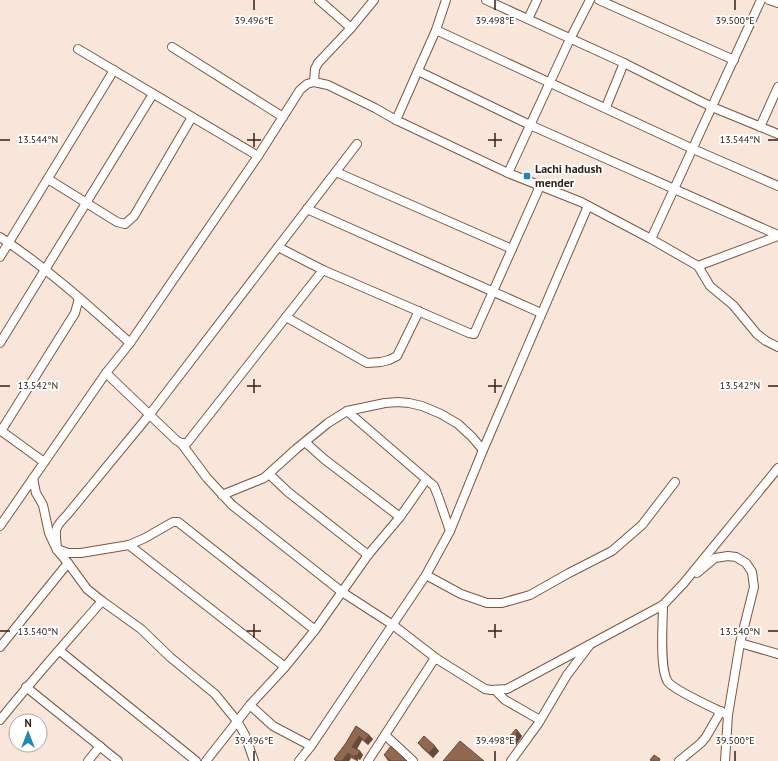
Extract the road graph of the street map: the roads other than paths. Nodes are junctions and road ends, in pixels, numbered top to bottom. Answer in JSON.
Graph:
{"nodes":[{"id":1,"x":319,"y":0,"type":"edge"},
{"id":2,"x":374,"y":0,"type":"edge"},
{"id":3,"x":446,"y":0,"type":"edge"},
{"id":4,"x":488,"y":0,"type":"edge"},
{"id":5,"x":537,"y":0,"type":"edge"},
{"id":6,"x":590,"y":0,"type":"edge"},
{"id":7,"x":599,"y":0,"type":"edge"},
{"id":8,"x":761,"y":0,"type":"edge"},
{"id":9,"x":768,"y":0,"type":"edge"},
{"id":10,"x":778,"y":3,"type":"edge"},
{"id":11,"x":528,"y":19,"type":"junction"},
{"id":12,"x":351,"y":28,"type":"junction"},
{"id":13,"x":436,"y":30,"type":"junction"},
{"id":14,"x":570,"y":39,"type":"junction"},
{"id":15,"x":172,"y":47,"type":"dead end"},
{"id":16,"x":78,"y":49,"type":"dead end"},
{"id":17,"x":734,"y":60,"type":"junction"},
{"id":18,"x":624,"y":63,"type":"junction"},
{"id":19,"x":114,"y":70,"type":"junction"},
{"id":20,"x":418,"y":71,"type":"junction"},
{"id":21,"x":314,"y":82,"type":"junction"},
{"id":22,"x":549,"y":83,"type":"junction"},
{"id":23,"x":778,"y":87,"type":"edge"},
{"id":24,"x":153,"y":94,"type":"junction"},
{"id":25,"x":606,"y":107,"type":"junction"},
{"id":26,"x":712,"y":107,"type":"junction"},
{"id":27,"x":192,"y":117,"type":"junction"},
{"id":28,"x":283,"y":117,"type":"junction"},
{"id":29,"x":396,"y":120,"type":"junction"},
{"id":30,"x":530,"y":125,"type":"junction"},
{"id":31,"x":760,"y":127,"type":"junction"},
{"id":32,"x":778,"y":134,"type":"edge"},
{"id":33,"x":357,"y":144,"type":"dead end"},
{"id":34,"x":693,"y":149,"type":"junction"},
{"id":35,"x":258,"y":156,"type":"junction"},
{"id":36,"x":336,"y":172,"type":"junction"},
{"id":37,"x":508,"y":173,"type":"junction"},
{"id":38,"x":48,"y":179,"type":"junction"},
{"id":39,"x":540,"y":186,"type":"junction"},
{"id":40,"x":778,"y":186,"type":"edge"},
{"id":41,"x":674,"y":189,"type":"junction"},
{"id":42,"x":87,"y":203,"type":"junction"},
{"id":43,"x":588,"y":206,"type":"junction"},
{"id":44,"x":307,"y":209,"type":"junction"},
{"id":45,"x":778,"y":235,"type":"edge"},
{"id":46,"x":0,"y":237,"type":"edge"},
{"id":47,"x":651,"y":239,"type":"junction"},
{"id":48,"x":9,"y":243,"type":"junction"},
{"id":49,"x":278,"y":247,"type":"junction"},
{"id":50,"x":512,"y":249,"type":"junction"},
{"id":51,"x":0,"y":257,"type":"edge"},
{"id":52,"x":698,"y":266,"type":"junction"},
{"id":53,"x":45,"y":270,"type":"junction"},
{"id":54,"x":323,"y":270,"type":"junction"},
{"id":55,"x":493,"y":291,"type":"junction"},
{"id":56,"x":80,"y":298,"type":"junction"},
{"id":57,"x":419,"y":311,"type":"junction"},
{"id":58,"x":541,"y":313,"type":"junction"},
{"id":59,"x":286,"y":317,"type":"junction"},
{"id":60,"x":0,"y":343,"type":"edge"},
{"id":61,"x":130,"y":343,"type":"junction"},
{"id":62,"x":778,"y":347,"type":"edge"},
{"id":63,"x":106,"y":373,"type":"junction"},
{"id":64,"x":347,"y":412,"type":"junction"},
{"id":65,"x":150,"y":414,"type":"junction"},
{"id":66,"x":0,"y":430,"type":"edge"},
{"id":67,"x":305,"y":442,"type":"junction"},
{"id":68,"x":181,"y":443,"type":"junction"},
{"id":69,"x":483,"y":450,"type":"junction"},
{"id":70,"x":44,"y":462,"type":"junction"},
{"id":71,"x":778,"y":468,"type":"edge"},
{"id":72,"x":269,"y":474,"type":"junction"},
{"id":73,"x":33,"y":478,"type":"junction"},
{"id":74,"x":426,"y":480,"type":"junction"},
{"id":75,"x":675,"y":482,"type":"dead end"},
{"id":76,"x":222,"y":494,"type":"junction"},
{"id":77,"x":43,"y":505,"type":"junction"},
{"id":78,"x":400,"y":517,"type":"junction"},
{"id":79,"x":0,"y":526,"type":"edge"},
{"id":80,"x":56,"y":528,"type":"junction"},
{"id":81,"x":450,"y":531,"type":"junction"},
{"id":82,"x":129,"y":545,"type":"junction"},
{"id":83,"x":56,"y":550,"type":"junction"},
{"id":84,"x":368,"y":555,"type":"junction"},
{"id":85,"x":68,"y":563,"type":"junction"},
{"id":86,"x":426,"y":575,"type":"junction"},
{"id":87,"x":683,"y":584,"type":"junction"},
{"id":88,"x":342,"y":592,"type":"junction"},
{"id":89,"x":102,"y":600,"type":"junction"},
{"id":90,"x":663,"y":605,"type":"junction"},
{"id":91,"x":393,"y":625,"type":"junction"},
{"id":92,"x":315,"y":630,"type":"junction"},
{"id":93,"x":740,"y":643,"type":"junction"},
{"id":94,"x":591,"y":644,"type":"junction"},
{"id":95,"x":0,"y":647,"type":"edge"},
{"id":96,"x":60,"y":651,"type":"junction"},
{"id":97,"x":778,"y":654,"type":"edge"},
{"id":98,"x":437,"y":659,"type":"junction"},
{"id":99,"x":285,"y":667,"type":"junction"},
{"id":100,"x":26,"y":687,"type":"junction"},
{"id":101,"x":495,"y":690,"type":"junction"},
{"id":102,"x":250,"y":705,"type":"junction"},
{"id":103,"x":724,"y":713,"type":"junction"},
{"id":104,"x":0,"y":720,"type":"edge"},
{"id":105,"x":540,"y":720,"type":"junction"},
{"id":106,"x":237,"y":721,"type":"junction"},
{"id":107,"x":385,"y":735,"type":"junction"},
{"id":108,"x":100,"y":746,"type":"junction"},
{"id":109,"x":311,"y":746,"type":"junction"},
{"id":110,"x":88,"y":761,"type":"edge"},
{"id":111,"x":118,"y":761,"type":"edge"},
{"id":112,"x":196,"y":761,"type":"edge"},
{"id":113,"x":206,"y":761,"type":"edge"},
{"id":114,"x":254,"y":761,"type":"edge"},
{"id":115,"x":299,"y":761,"type":"edge"},
{"id":116,"x":368,"y":761,"type":"edge"},
{"id":117,"x":413,"y":761,"type":"edge"},
{"id":118,"x":511,"y":761,"type":"edge"},
{"id":119,"x":679,"y":761,"type":"edge"},
{"id":120,"x":725,"y":761,"type":"edge"}],
"edges":[{"from":1,"to":12,"type":"street"},
{"from":2,"to":12,"type":"street"},
{"from":3,"to":13,"type":"street"},
{"from":4,"to":11,"type":"street"},
{"from":5,"to":11,"type":"street"},
{"from":6,"to":14,"type":"street"},
{"from":7,"to":17,"type":"street"},
{"from":8,"to":17,"type":"street"},
{"from":9,"to":10,"type":"street"},
{"from":11,"to":14,"type":"street"},
{"from":12,"to":21,"type":"street"},
{"from":13,"to":20,"type":"street"},
{"from":13,"to":22,"type":"street"},
{"from":14,"to":18,"type":"street"},
{"from":14,"to":22,"type":"street"},
{"from":15,"to":28,"type":"street"},
{"from":16,"to":19,"type":"street"},
{"from":17,"to":26,"type":"street"},
{"from":18,"to":25,"type":"street"},
{"from":18,"to":26,"type":"street"},
{"from":19,"to":24,"type":"street"},
{"from":19,"to":38,"type":"street"},
{"from":20,"to":29,"type":"street"},
{"from":20,"to":30,"type":"street"},
{"from":21,"to":28,"type":"street"},
{"from":21,"to":29,"type":"street"},
{"from":22,"to":25,"type":"street"},
{"from":22,"to":30,"type":"street"},
{"from":23,"to":31,"type":"street"},
{"from":24,"to":27,"type":"street"},
{"from":24,"to":42,"type":"street"},
{"from":25,"to":34,"type":"street"},
{"from":26,"to":31,"type":"street"},
{"from":26,"to":34,"type":"street"},
{"from":27,"to":35,"type":"street"},
{"from":27,"to":42,"type":"street"},
{"from":28,"to":35,"type":"street"},
{"from":29,"to":37,"type":"street"},
{"from":30,"to":37,"type":"street"},
{"from":30,"to":41,"type":"street"},
{"from":31,"to":32,"type":"street"},
{"from":33,"to":36,"type":"street"},
{"from":34,"to":40,"type":"street"},
{"from":34,"to":41,"type":"street"},
{"from":35,"to":61,"type":"street"},
{"from":36,"to":44,"type":"street"},
{"from":36,"to":50,"type":"street"},
{"from":37,"to":39,"type":"street"},
{"from":38,"to":42,"type":"street"},
{"from":38,"to":48,"type":"street"},
{"from":39,"to":43,"type":"street"},
{"from":39,"to":50,"type":"street"},
{"from":41,"to":45,"type":"street"},
{"from":41,"to":47,"type":"street"},
{"from":42,"to":53,"type":"street"},
{"from":43,"to":47,"type":"street"},
{"from":43,"to":58,"type":"street"},
{"from":44,"to":49,"type":"street"},
{"from":44,"to":55,"type":"street"},
{"from":45,"to":52,"type":"street"},
{"from":46,"to":48,"type":"street"},
{"from":47,"to":52,"type":"street"},
{"from":48,"to":51,"type":"street"},
{"from":48,"to":53,"type":"street"},
{"from":49,"to":54,"type":"street"},
{"from":49,"to":65,"type":"street"},
{"from":50,"to":55,"type":"street"},
{"from":52,"to":62,"type":"street"},
{"from":53,"to":56,"type":"street"},
{"from":53,"to":60,"type":"street"},
{"from":54,"to":57,"type":"street"},
{"from":54,"to":59,"type":"street"},
{"from":55,"to":57,"type":"street"},
{"from":55,"to":58,"type":"street"},
{"from":56,"to":61,"type":"street"},
{"from":56,"to":66,"type":"street"},
{"from":57,"to":59,"type":"street"},
{"from":58,"to":69,"type":"street"},
{"from":59,"to":68,"type":"street"},
{"from":61,"to":63,"type":"street"},
{"from":63,"to":65,"type":"street"},
{"from":63,"to":70,"type":"street"},
{"from":64,"to":67,"type":"street"},
{"from":64,"to":69,"type":"street"},
{"from":64,"to":74,"type":"street"},
{"from":65,"to":68,"type":"street"},
{"from":65,"to":80,"type":"street"},
{"from":66,"to":70,"type":"street"},
{"from":67,"to":72,"type":"street"},
{"from":67,"to":78,"type":"street"},
{"from":68,"to":76,"type":"street"},
{"from":69,"to":81,"type":"street"},
{"from":70,"to":73,"type":"street"},
{"from":71,"to":87,"type":"street"},
{"from":72,"to":76,"type":"street"},
{"from":72,"to":84,"type":"street"},
{"from":73,"to":77,"type":"street"},
{"from":73,"to":79,"type":"street"},
{"from":74,"to":78,"type":"street"},
{"from":74,"to":81,"type":"street"},
{"from":75,"to":86,"type":"street"},
{"from":76,"to":88,"type":"street"},
{"from":77,"to":80,"type":"street"},
{"from":77,"to":83,"type":"street"},
{"from":78,"to":84,"type":"street"},
{"from":80,"to":83,"type":"street"},
{"from":81,"to":86,"type":"street"},
{"from":82,"to":83,"type":"street"},
{"from":82,"to":92,"type":"street"},
{"from":82,"to":99,"type":"street"},
{"from":83,"to":85,"type":"street"},
{"from":84,"to":88,"type":"street"},
{"from":85,"to":89,"type":"street"},
{"from":85,"to":95,"type":"street"},
{"from":86,"to":91,"type":"street"},
{"from":87,"to":90,"type":"street"},
{"from":87,"to":93,"type":"street"},
{"from":88,"to":91,"type":"street"},
{"from":88,"to":92,"type":"street"},
{"from":89,"to":96,"type":"street"},
{"from":89,"to":106,"type":"street"},
{"from":90,"to":94,"type":"street"},
{"from":90,"to":103,"type":"street"},
{"from":91,"to":98,"type":"street"},
{"from":91,"to":109,"type":"street"},
{"from":92,"to":99,"type":"street"},
{"from":93,"to":97,"type":"street"},
{"from":93,"to":103,"type":"street"},
{"from":94,"to":101,"type":"street"},
{"from":94,"to":105,"type":"street"},
{"from":96,"to":100,"type":"street"},
{"from":96,"to":112,"type":"street"},
{"from":98,"to":101,"type":"street"},
{"from":98,"to":107,"type":"street"},
{"from":99,"to":102,"type":"street"},
{"from":100,"to":104,"type":"street"},
{"from":100,"to":108,"type":"street"},
{"from":101,"to":105,"type":"street"},
{"from":102,"to":106,"type":"street"},
{"from":102,"to":109,"type":"street"},
{"from":103,"to":119,"type":"street"},
{"from":103,"to":120,"type":"street"},
{"from":105,"to":118,"type":"street"},
{"from":106,"to":113,"type":"street"},
{"from":106,"to":114,"type":"street"},
{"from":107,"to":116,"type":"street"},
{"from":107,"to":117,"type":"street"},
{"from":108,"to":110,"type":"street"},
{"from":108,"to":111,"type":"street"},
{"from":109,"to":115,"type":"street"}]}
